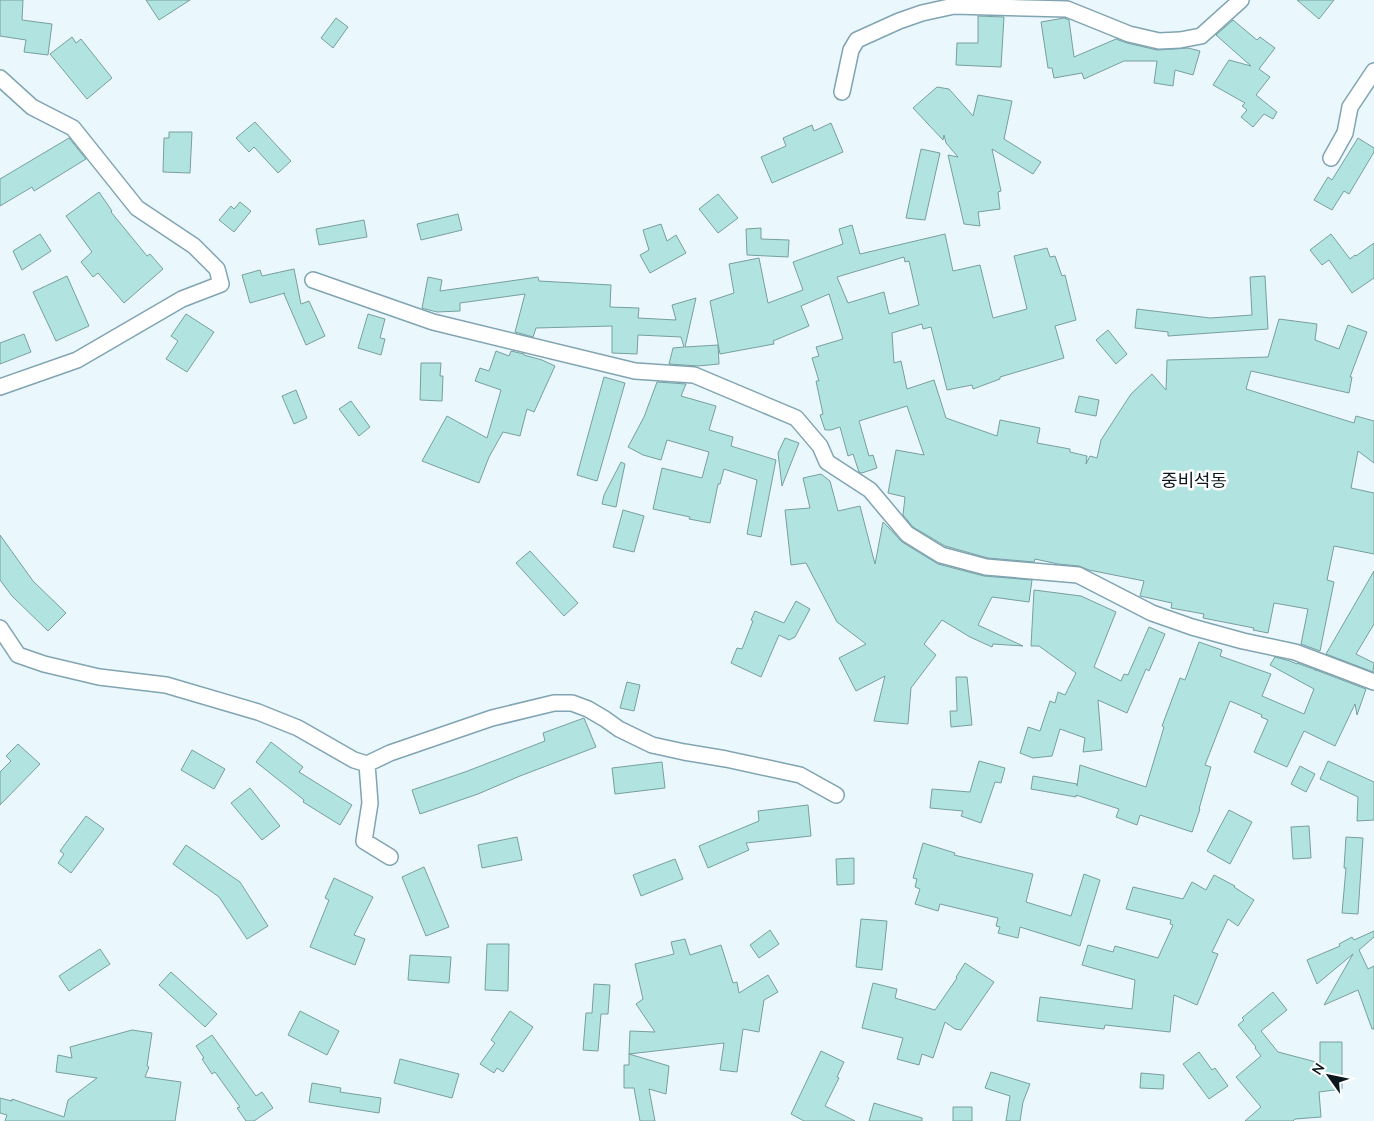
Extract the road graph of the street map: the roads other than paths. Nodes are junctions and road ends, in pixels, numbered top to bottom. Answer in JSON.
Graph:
{"nodes":[{"id":1,"x":1241,"y":0,"type":"edge"},
{"id":2,"x":1374,"y":71,"type":"edge"},
{"id":3,"x":0,"y":78,"type":"edge"},
{"id":4,"x":842,"y":92,"type":"dead end"},
{"id":5,"x":1330,"y":158,"type":"dead end"},
{"id":6,"x":313,"y":280,"type":"dead end"},
{"id":7,"x":0,"y":387,"type":"edge"},
{"id":8,"x":0,"y":628,"type":"edge"},
{"id":9,"x":1374,"y":682,"type":"edge"},
{"id":10,"x":367,"y":764,"type":"junction"},
{"id":11,"x":836,"y":795,"type":"dead end"},
{"id":12,"x":390,"y":857,"type":"dead end"}],
"edges":[{"from":1,"to":4,"type":"street"},
{"from":2,"to":5,"type":"street"},
{"from":3,"to":7,"type":"street"},
{"from":6,"to":9,"type":"street"},
{"from":8,"to":10,"type":"street"},
{"from":10,"to":11,"type":"street"},
{"from":10,"to":12,"type":"street"}]}
